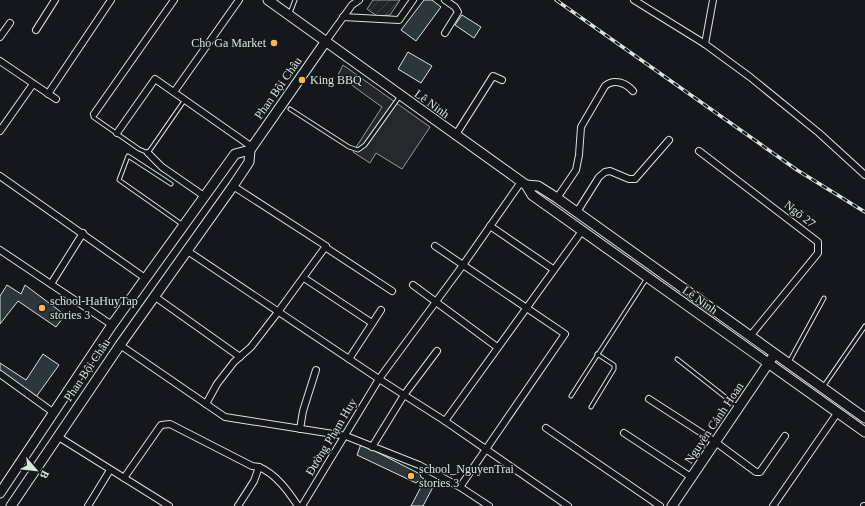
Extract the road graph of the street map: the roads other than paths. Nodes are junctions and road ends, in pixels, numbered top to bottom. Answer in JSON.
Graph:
{"nodes":[{"id":1,"x":55,"y":0,"type":"edge"},
{"id":2,"x":111,"y":0,"type":"edge"},
{"id":3,"x":174,"y":0,"type":"edge"},
{"id":4,"x":239,"y":0,"type":"edge"},
{"id":5,"x":268,"y":0,"type":"edge"},
{"id":6,"x":296,"y":0,"type":"edge"},
{"id":7,"x":359,"y":0,"type":"edge"},
{"id":8,"x":413,"y":0,"type":"edge"},
{"id":9,"x":446,"y":0,"type":"edge"},
{"id":10,"x":636,"y":0,"type":"edge"},
{"id":11,"x":713,"y":0,"type":"edge"},
{"id":12,"x":352,"y":2,"type":"edge"},
{"id":13,"x":289,"y":15,"type":"junction"},
{"id":14,"x":343,"y":16,"type":"junction"},
{"id":15,"x":10,"y":23,"type":"dead end"},
{"id":16,"x":36,"y":30,"type":"dead end"},
{"id":17,"x":444,"y":33,"type":"dead end"},
{"id":18,"x":0,"y":37,"type":"edge"},
{"id":19,"x":326,"y":40,"type":"junction"},
{"id":20,"x":705,"y":44,"type":"junction"},
{"id":21,"x":0,"y":61,"type":"edge"},
{"id":22,"x":502,"y":80,"type":"dead end"},
{"id":23,"x":33,"y":84,"type":"junction"},
{"id":24,"x":634,"y":91,"type":"dead end"},
{"id":25,"x":174,"y":92,"type":"junction"},
{"id":26,"x":48,"y":94,"type":"junction"},
{"id":27,"x":400,"y":96,"type":"junction"},
{"id":28,"x":56,"y":99,"type":"dead end"},
{"id":29,"x":184,"y":101,"type":"junction"},
{"id":30,"x":290,"y":109,"type":"dead end"},
{"id":31,"x":94,"y":114,"type":"joint"},
{"id":32,"x":0,"y":131,"type":"edge"},
{"id":33,"x":117,"y":133,"type":"junction"},
{"id":34,"x":454,"y":136,"type":"junction"},
{"id":35,"x":670,"y":140,"type":"dead end"},
{"id":36,"x":251,"y":148,"type":"junction"},
{"id":37,"x":699,"y":151,"type":"dead end"},
{"id":38,"x":148,"y":153,"type":"junction"},
{"id":39,"x":865,"y":175,"type":"edge"},
{"id":40,"x":0,"y":176,"type":"edge"},
{"id":41,"x":171,"y":184,"type":"dead end"},
{"id":42,"x":523,"y":184,"type":"junction"},
{"id":43,"x":233,"y":186,"type":"junction"},
{"id":44,"x":204,"y":196,"type":"junction"},
{"id":45,"x":557,"y":198,"type":"junction"},
{"id":46,"x":577,"y":212,"type":"junction"},
{"id":47,"x":183,"y":225,"type":"junction"},
{"id":48,"x":490,"y":226,"type":"junction"},
{"id":49,"x":582,"y":231,"type":"junction"},
{"id":50,"x":83,"y":233,"type":"junction"},
{"id":51,"x":196,"y":235,"type":"junction"},
{"id":52,"x":435,"y":246,"type":"dead end"},
{"id":53,"x":325,"y":247,"type":"junction"},
{"id":54,"x":0,"y":250,"type":"edge"},
{"id":55,"x":186,"y":250,"type":"junction"},
{"id":56,"x":463,"y":265,"type":"junction"},
{"id":57,"x":655,"y":268,"type":"junction"},
{"id":58,"x":553,"y":269,"type":"junction"},
{"id":59,"x":144,"y":278,"type":"junction"},
{"id":60,"x":304,"y":278,"type":"junction"},
{"id":61,"x":647,"y":278,"type":"junction"},
{"id":62,"x":51,"y":284,"type":"junction"},
{"id":63,"x":413,"y":285,"type":"dead end"},
{"id":64,"x":392,"y":292,"type":"dead end"},
{"id":65,"x":154,"y":296,"type":"junction"},
{"id":66,"x":824,"y":298,"type":"dead end"},
{"id":67,"x":435,"y":302,"type":"junction"},
{"id":68,"x":526,"y":306,"type":"junction"},
{"id":69,"x":380,"y":310,"type":"dead end"},
{"id":70,"x":278,"y":312,"type":"junction"},
{"id":71,"x":372,"y":323,"type":"junction"},
{"id":72,"x":112,"y":325,"type":"junction"},
{"id":73,"x":865,"y":326,"type":"edge"},
{"id":74,"x":751,"y":335,"type":"junction"},
{"id":75,"x":120,"y":345,"type":"junction"},
{"id":76,"x":497,"y":347,"type":"junction"},
{"id":77,"x":437,"y":351,"type":"dead end"},
{"id":78,"x":776,"y":353,"type":"junction"},
{"id":79,"x":597,"y":354,"type":"junction"},
{"id":80,"x":240,"y":357,"type":"junction"},
{"id":81,"x":677,"y":359,"type":"dead end"},
{"id":82,"x":349,"y":360,"type":"junction"},
{"id":83,"x":789,"y":362,"type":"junction"},
{"id":84,"x":769,"y":363,"type":"junction"},
{"id":85,"x":82,"y":370,"type":"junction"},
{"id":86,"x":316,"y":370,"type":"dead end"},
{"id":87,"x":0,"y":374,"type":"edge"},
{"id":88,"x":379,"y":379,"type":"junction"},
{"id":89,"x":96,"y":380,"type":"junction"},
{"id":90,"x":823,"y":387,"type":"junction"},
{"id":91,"x":404,"y":395,"type":"junction"},
{"id":92,"x":571,"y":396,"type":"dead end"},
{"id":93,"x":649,"y":399,"type":"dead end"},
{"id":94,"x":206,"y":404,"type":"junction"},
{"id":95,"x":591,"y":407,"type":"dead end"},
{"id":96,"x":738,"y":407,"type":"junction"},
{"id":97,"x":838,"y":412,"type":"junction"},
{"id":98,"x":54,"y":413,"type":"junction"},
{"id":99,"x":865,"y":418,"type":"edge"},
{"id":100,"x":445,"y":421,"type":"junction"},
{"id":101,"x":546,"y":428,"type":"dead end"},
{"id":102,"x":300,"y":429,"type":"junction"},
{"id":103,"x":865,"y":432,"type":"edge"},
{"id":104,"x":624,"y":433,"type":"dead end"},
{"id":105,"x":57,"y":436,"type":"junction"},
{"id":106,"x":346,"y":436,"type":"junction"},
{"id":107,"x":786,"y":436,"type":"dead end"},
{"id":108,"x":714,"y":441,"type":"junction"},
{"id":109,"x":372,"y":447,"type":"junction"},
{"id":110,"x":485,"y":449,"type":"junction"},
{"id":111,"x":259,"y":467,"type":"junction"},
{"id":112,"x":110,"y":470,"type":"junction"},
{"id":113,"x":692,"y":477,"type":"junction"},
{"id":114,"x":124,"y":478,"type":"junction"},
{"id":115,"x":460,"y":486,"type":"junction"},
{"id":116,"x":0,"y":492,"type":"edge"},
{"id":117,"x":11,"y":506,"type":"edge"},
{"id":118,"x":88,"y":506,"type":"edge"},
{"id":119,"x":169,"y":506,"type":"edge"},
{"id":120,"x":238,"y":506,"type":"edge"},
{"id":121,"x":298,"y":506,"type":"edge"},
{"id":122,"x":302,"y":506,"type":"edge"},
{"id":123,"x":489,"y":506,"type":"edge"},
{"id":124,"x":568,"y":506,"type":"edge"},
{"id":125,"x":660,"y":506,"type":"edge"},
{"id":126,"x":672,"y":506,"type":"edge"},
{"id":127,"x":774,"y":506,"type":"edge"}],
"edges":[{"from":1,"to":16,"type":"street"},
{"from":2,"to":26,"type":"street"},
{"from":3,"to":31,"type":"street"},
{"from":4,"to":25,"type":"street"},
{"from":5,"to":13,"type":"street","name":"Lê Ninh"},
{"from":6,"to":13,"type":"lane"},
{"from":7,"to":12,"type":"street"},
{"from":8,"to":14,"type":"street"},
{"from":9,"to":17,"type":"street"},
{"from":10,"to":20,"type":"street"},
{"from":11,"to":20,"type":"street"},
{"from":12,"to":14,"type":"street"},
{"from":13,"to":19,"type":"street","name":"Lê Ninh"},
{"from":14,"to":19,"type":"street"},
{"from":15,"to":18,"type":"street"},
{"from":19,"to":27,"type":"street","name":"Lê Ninh"},
{"from":19,"to":36,"type":"street","name":"Phan Bội Châu"},
{"from":20,"to":39,"type":"street"},
{"from":21,"to":23,"type":"street"},
{"from":22,"to":34,"type":"street"},
{"from":23,"to":26,"type":"street"},
{"from":23,"to":32,"type":"street"},
{"from":24,"to":45,"type":"street"},
{"from":25,"to":29,"type":"street"},
{"from":25,"to":33,"type":"street"},
{"from":26,"to":28,"type":"street"},
{"from":27,"to":30,"type":"lane"},
{"from":27,"to":34,"type":"street","name":"Lê Ninh"},
{"from":29,"to":36,"type":"street"},
{"from":29,"to":38,"type":"lane"},
{"from":31,"to":33,"type":"lane"},
{"from":33,"to":38,"type":"lane"},
{"from":34,"to":42,"type":"street","name":"Lê Ninh"},
{"from":35,"to":46,"type":"street"},
{"from":36,"to":43,"type":"street","name":"Phan Bội Châu"},
{"from":36,"to":44,"type":"street","name":"Phan Bội Châu"},
{"from":37,"to":74,"type":"street","name":"Ngõ 27"},
{"from":38,"to":44,"type":"street"},
{"from":40,"to":50,"type":"street"},
{"from":41,"to":47,"type":"lane"},
{"from":42,"to":45,"type":"street","name":"Lê Ninh"},
{"from":42,"to":48,"type":"street","name":"Đường Phạm Huy"},
{"from":42,"to":49,"type":"street","name":"Lê Ninh"},
{"from":43,"to":51,"type":"street","name":"Phan Bội Châu"},
{"from":43,"to":53,"type":"street"},
{"from":44,"to":47,"type":"street","name":"Phan Bội Châu"},
{"from":45,"to":46,"type":"street","name":"Lê Ninh"},
{"from":46,"to":57,"type":"street","name":"Lê Ninh"},
{"from":47,"to":51,"type":"street"},
{"from":47,"to":59,"type":"street","name":"Phan Bội Châu"},
{"from":48,"to":56,"type":"street","name":"Đường Phạm Huy"},
{"from":48,"to":58,"type":"street"},
{"from":49,"to":58,"type":"street"},
{"from":49,"to":61,"type":"street","name":"Lê Ninh"},
{"from":50,"to":59,"type":"street"},
{"from":50,"to":62,"type":"street"},
{"from":51,"to":55,"type":"street","name":"Phan Bội Châu"},
{"from":52,"to":56,"type":"street"},
{"from":53,"to":60,"type":"street"},
{"from":53,"to":64,"type":"street"},
{"from":54,"to":62,"type":"street"},
{"from":55,"to":65,"type":"street","name":"Phan Bội Châu"},
{"from":55,"to":70,"type":"street"},
{"from":56,"to":67,"type":"street","name":"Đường Phạm Huy"},
{"from":56,"to":68,"type":"street"},
{"from":57,"to":61,"type":"street"},
{"from":57,"to":74,"type":"street","name":"Lê Ninh"},
{"from":58,"to":68,"type":"street"},
{"from":59,"to":72,"type":"street","name":"Phan Bội Châu"},
{"from":60,"to":70,"type":"street"},
{"from":60,"to":71,"type":"street"},
{"from":61,"to":79,"type":"lane"},
{"from":61,"to":84,"type":"street","name":"Lê Ninh"},
{"from":62,"to":72,"type":"street"},
{"from":63,"to":67,"type":"street"},
{"from":65,"to":75,"type":"street","name":"Phan Bội Châu"},
{"from":65,"to":80,"type":"street"},
{"from":66,"to":83,"type":"lane"},
{"from":67,"to":76,"type":"street"},
{"from":67,"to":88,"type":"street","name":"Đường Phạm Huy"},
{"from":68,"to":76,"type":"street"},
{"from":68,"to":110,"type":"street"},
{"from":69,"to":71,"type":"street"},
{"from":70,"to":80,"type":"street"},
{"from":70,"to":82,"type":"street"},
{"from":71,"to":82,"type":"street"},
{"from":72,"to":85,"type":"street","name":"Phan Bội Châu"},
{"from":73,"to":90,"type":"lane"},
{"from":74,"to":78,"type":"street","name":"Lê Ninh"},
{"from":75,"to":89,"type":"street","name":"Phan Bội Châu"},
{"from":75,"to":94,"type":"street"},
{"from":76,"to":100,"type":"street"},
{"from":77,"to":91,"type":"street"},
{"from":78,"to":83,"type":"street","name":"Lê Ninh"},
{"from":78,"to":84,"type":"street","name":"Nguyễn Cảnh Hoan"},
{"from":79,"to":92,"type":"lane"},
{"from":79,"to":95,"type":"lane"},
{"from":80,"to":94,"type":"street"},
{"from":81,"to":96,"type":"lane"},
{"from":82,"to":88,"type":"street"},
{"from":83,"to":90,"type":"street","name":"Lê Ninh"},
{"from":84,"to":96,"type":"street","name":"Nguyễn Cảnh Hoan"},
{"from":84,"to":97,"type":"street","name":"Lê Ninh"},
{"from":85,"to":89,"type":"street"},
{"from":85,"to":98,"type":"street","name":"Phan Bội Châu"},
{"from":86,"to":102,"type":"street"},
{"from":87,"to":98,"type":"street"},
{"from":88,"to":91,"type":"street"},
{"from":88,"to":106,"type":"street","name":"Đường Phạm Huy"},
{"from":89,"to":105,"type":"street","name":"Phan Bội Châu"},
{"from":90,"to":99,"type":"street","name":"Lê Ninh"},
{"from":91,"to":100,"type":"street"},
{"from":91,"to":109,"type":"street"},
{"from":93,"to":108,"type":"street"},
{"from":94,"to":102,"type":"street"},
{"from":96,"to":108,"type":"street","name":"Nguyễn Cảnh Hoan"},
{"from":97,"to":103,"type":"street","name":"Lê Ninh"},
{"from":97,"to":127,"type":"street"},
{"from":98,"to":116,"type":"street","name":"Phan Bội Châu"},
{"from":100,"to":110,"type":"street"},
{"from":101,"to":125,"type":"street"},
{"from":102,"to":106,"type":"street"},
{"from":104,"to":113,"type":"street"},
{"from":105,"to":112,"type":"street"},
{"from":105,"to":117,"type":"street","name":"Phan Bội Châu"},
{"from":106,"to":109,"type":"street"},
{"from":106,"to":122,"type":"street","name":"Đường Phạm Huy"},
{"from":107,"to":108,"type":"street"},
{"from":108,"to":113,"type":"street","name":"Nguyễn Cảnh Hoan"},
{"from":109,"to":115,"type":"street"},
{"from":110,"to":115,"type":"street"},
{"from":110,"to":124,"type":"street"},
{"from":111,"to":114,"type":"street"},
{"from":111,"to":120,"type":"street"},
{"from":111,"to":121,"type":"street"},
{"from":112,"to":114,"type":"street"},
{"from":112,"to":118,"type":"street"},
{"from":113,"to":126,"type":"street","name":"Nguyễn Cảnh Hoan"},
{"from":114,"to":119,"type":"street"},
{"from":115,"to":123,"type":"street"}]}
